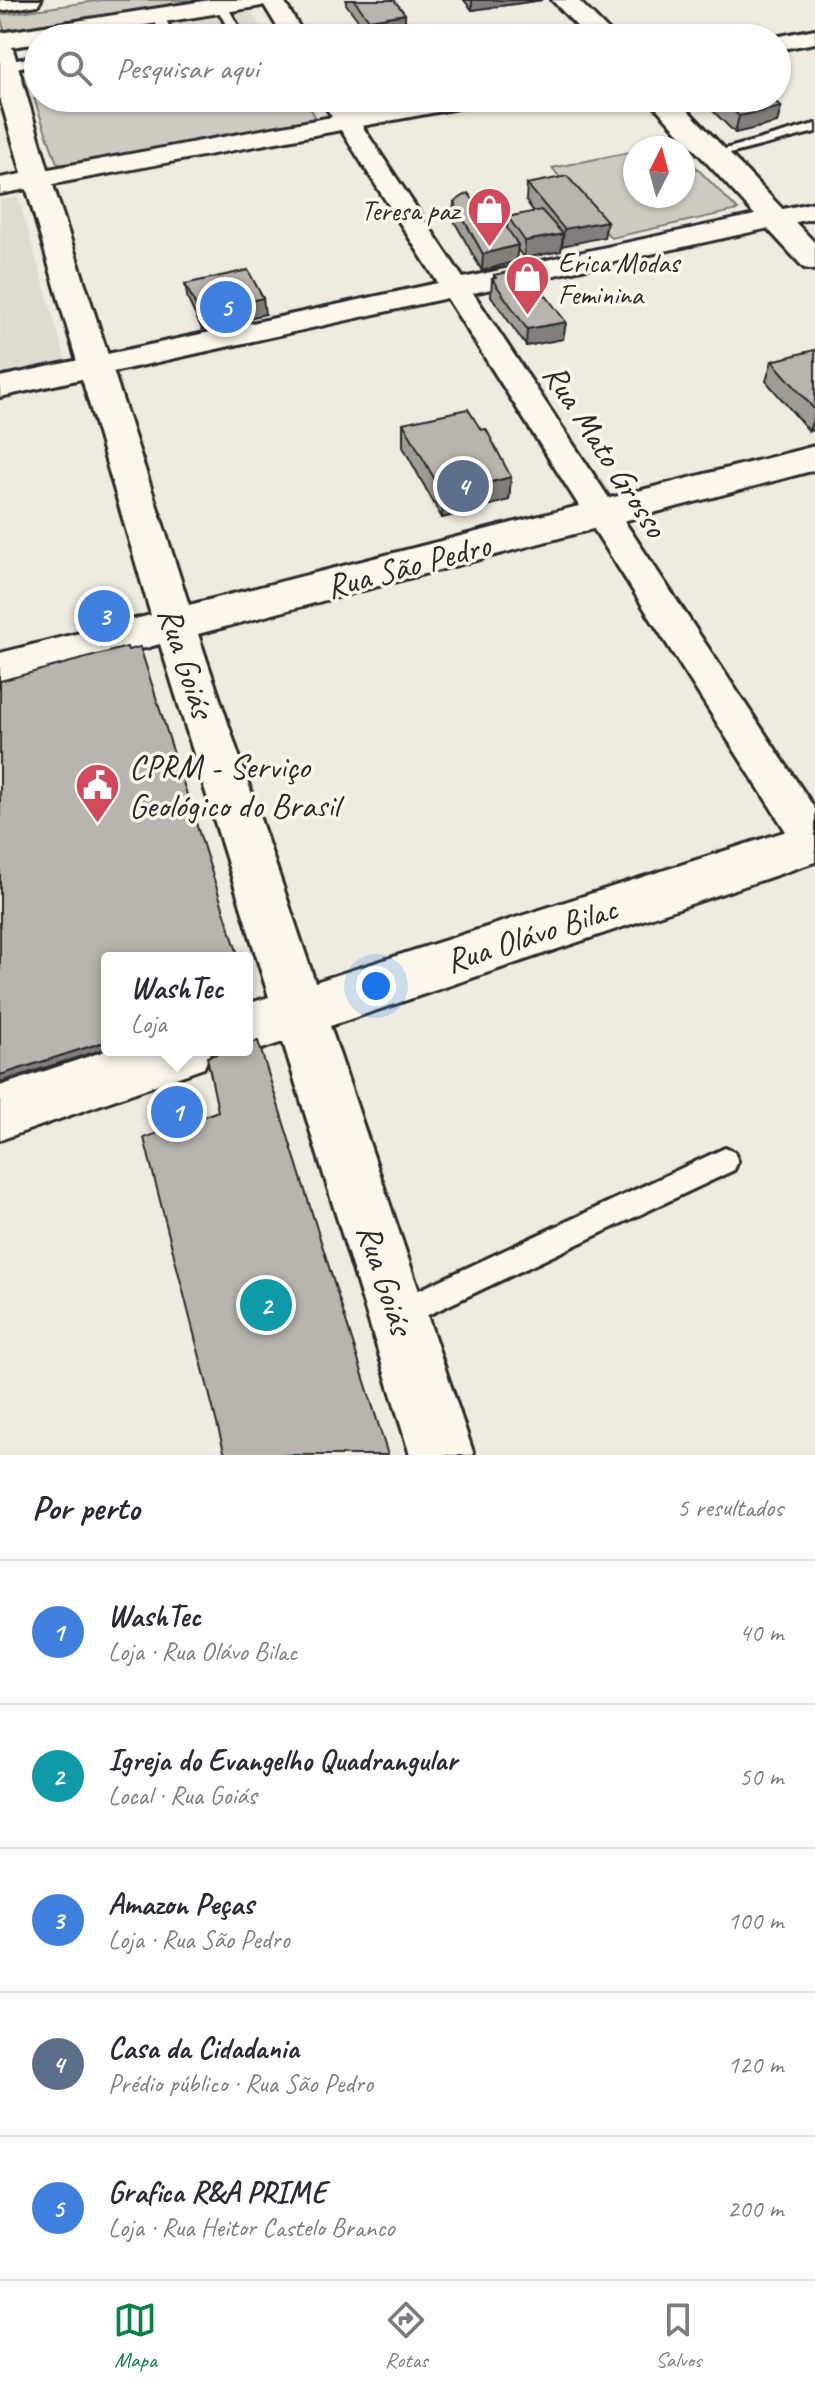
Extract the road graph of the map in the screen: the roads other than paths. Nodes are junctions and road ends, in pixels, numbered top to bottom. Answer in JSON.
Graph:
{"nodes":[{"id":1,"x":29,"y":0,"type":"edge"},
{"id":2,"x":256,"y":0,"type":"edge"},
{"id":3,"x":272,"y":0,"type":"edge"},
{"id":4,"x":564,"y":0,"type":"edge"},
{"id":5,"x":0,"y":4,"type":"edge"},
{"id":6,"x":222,"y":6,"type":"junction"},
{"id":7,"x":172,"y":24,"type":"edge"},
{"id":8,"x":232,"y":24,"type":"edge"},
{"id":9,"x":287,"y":24,"type":"edge"},
{"id":10,"x":589,"y":24,"type":"edge"},
{"id":11,"x":815,"y":36,"type":"edge"},
{"id":12,"x":791,"y":40,"type":"edge"},
{"id":13,"x":24,"y":46,"type":"edge"},
{"id":14,"x":2,"y":52,"type":"edge"},
{"id":15,"x":24,"y":57,"type":"edge"},
{"id":16,"x":330,"y":112,"type":"edge"},
{"id":17,"x":340,"y":112,"type":"edge"},
{"id":18,"x":674,"y":112,"type":"edge"},
{"id":19,"x":815,"y":128,"type":"edge"},
{"id":20,"x":714,"y":154,"type":"junction"},
{"id":21,"x":18,"y":182,"type":"edge"},
{"id":22,"x":815,"y":210,"type":"edge"},
{"id":23,"x":775,"y":219,"type":"junction"},
{"id":24,"x":815,"y":261,"type":"edge"},
{"id":25,"x":457,"y":288,"type":"junction"},
{"id":26,"x":93,"y":367,"type":"junction"},
{"id":27,"x":0,"y":387,"type":"edge"},
{"id":28,"x":815,"y":458,"type":"edge"},
{"id":29,"x":602,"y":514,"type":"junction"},
{"id":30,"x":175,"y":627,"type":"junction"},
{"id":31,"x":0,"y":670,"type":"edge"},
{"id":32,"x":815,"y":843,"type":"edge"},
{"id":33,"x":300,"y":1011,"type":"junction"},
{"id":34,"x":253,"y":1027,"type":"edge"},
{"id":35,"x":167,"y":1056,"type":"edge"},
{"id":36,"x":0,"y":1113,"type":"edge"},
{"id":37,"x":725,"y":1161,"type":"dead end"},
{"id":38,"x":398,"y":1315,"type":"junction"},
{"id":39,"x":442,"y":1455,"type":"edge"}],
"edges":[{"from":1,"to":5,"type":"street"},
{"from":2,"to":6,"type":"street"},
{"from":3,"to":9,"type":"street"},
{"from":4,"to":10,"type":"street"},
{"from":6,"to":7,"type":"street"},
{"from":6,"to":8,"type":"lane"},
{"from":11,"to":12,"type":"street"},
{"from":13,"to":14,"type":"street"},
{"from":14,"to":15,"type":"lane"},
{"from":14,"to":21,"type":"street","name":"Rua Goiás"},
{"from":16,"to":21,"type":"street"},
{"from":17,"to":25,"type":"street","name":"Rua Mato Grosso"},
{"from":18,"to":20,"type":"street"},
{"from":19,"to":20,"type":"lane"},
{"from":20,"to":23,"type":"street"},
{"from":21,"to":26,"type":"street","name":"Rua Goiás"},
{"from":22,"to":23,"type":"street"},
{"from":23,"to":24,"type":"street"},
{"from":23,"to":25,"type":"street"},
{"from":25,"to":26,"type":"street"},
{"from":25,"to":29,"type":"street","name":"Rua Mato Grosso"},
{"from":26,"to":27,"type":"street"},
{"from":26,"to":30,"type":"street","name":"Rua Goiás"},
{"from":28,"to":29,"type":"street","name":"Rua São Pedro"},
{"from":29,"to":30,"type":"street","name":"Rua São Pedro"},
{"from":29,"to":32,"type":"street","name":"Rua Mato Grosso"},
{"from":30,"to":31,"type":"street","name":"Rua São Pedro"},
{"from":30,"to":33,"type":"street","name":"Rua Goiás"},
{"from":32,"to":33,"type":"street","name":"Rua Olávo Bilac"},
{"from":33,"to":34,"type":"street","name":"Rua Olávo Bilac"},
{"from":33,"to":38,"type":"street","name":"Rua Goiás"},
{"from":35,"to":36,"type":"street"},
{"from":37,"to":38,"type":"lane"},
{"from":38,"to":39,"type":"street","name":"Rua Goiás"}]}
